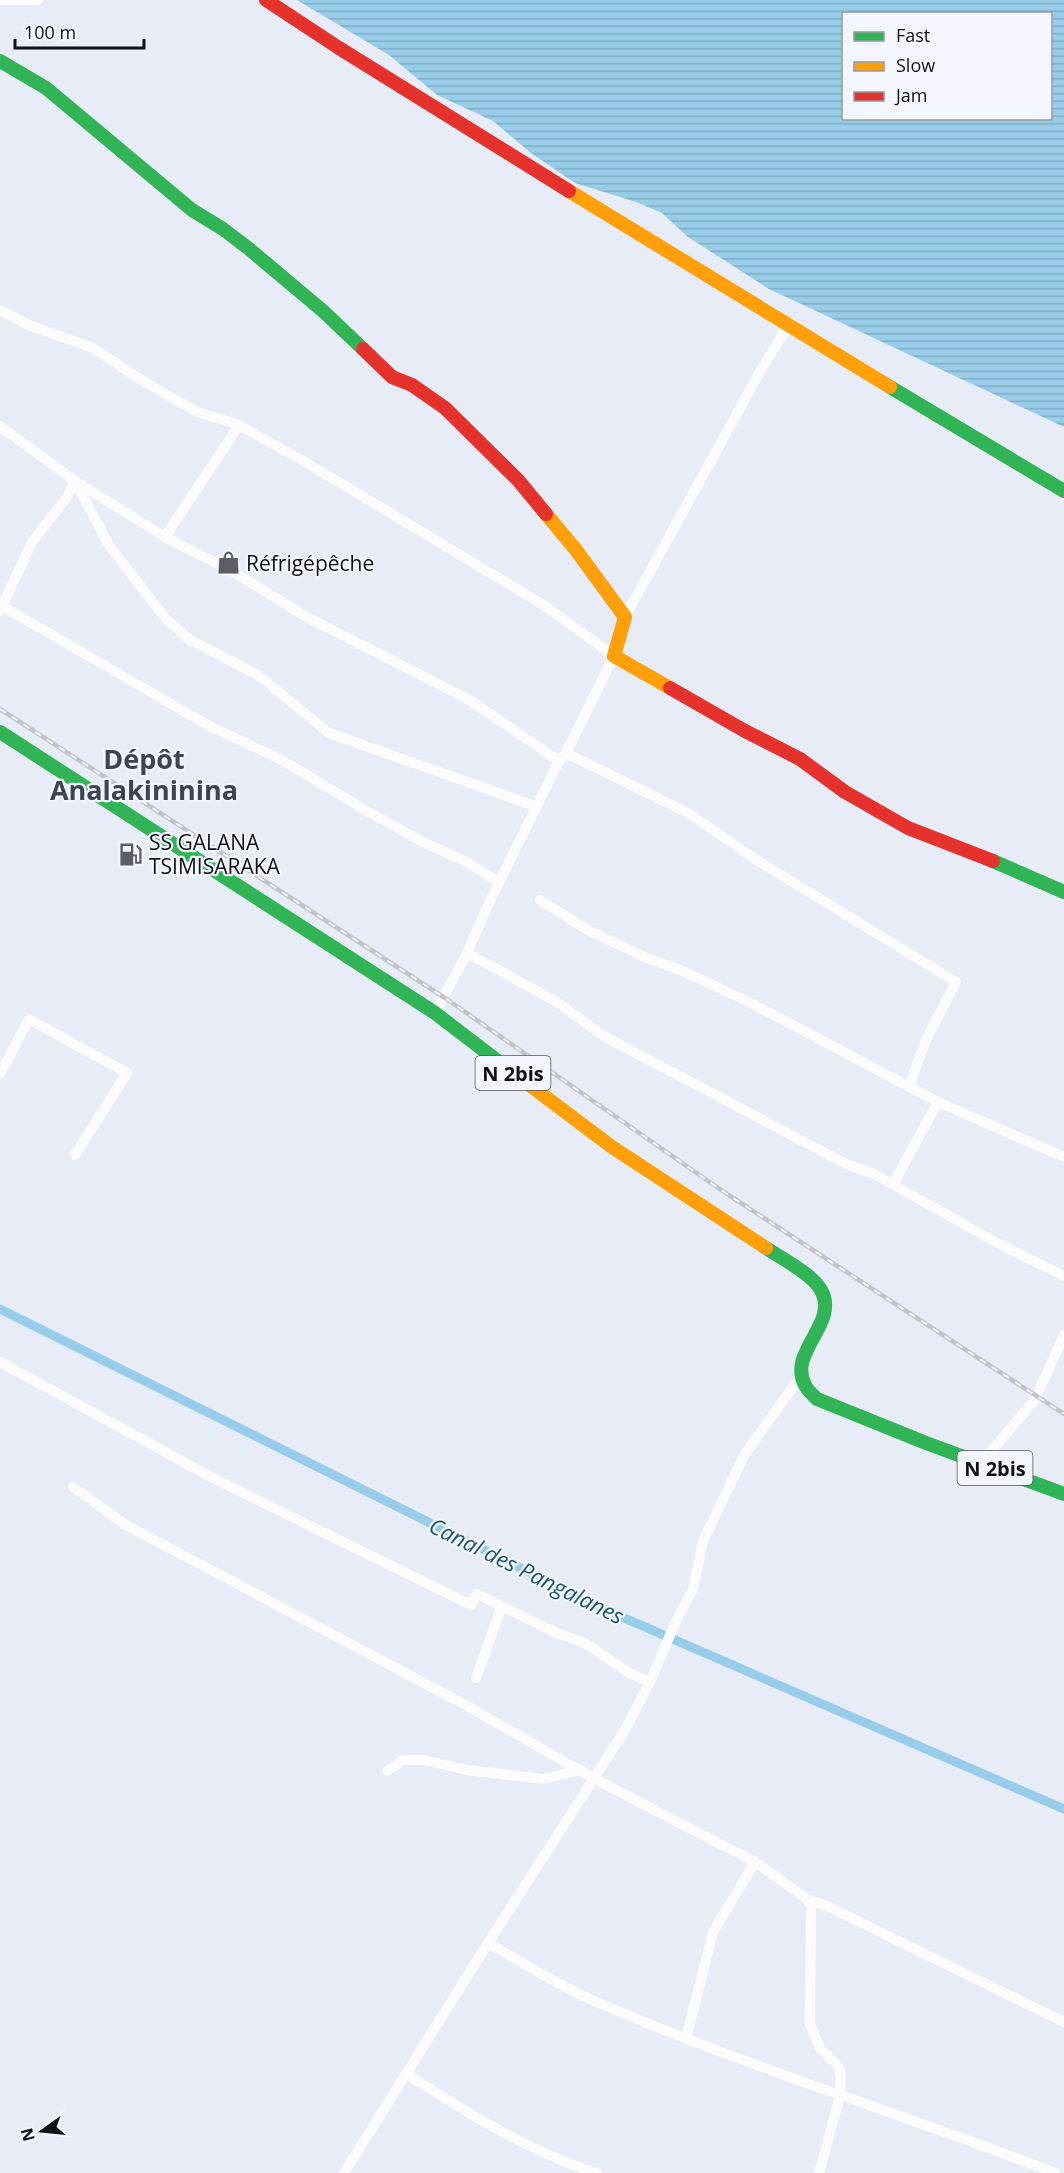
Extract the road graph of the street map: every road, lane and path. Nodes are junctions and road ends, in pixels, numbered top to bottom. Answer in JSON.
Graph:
{"nodes":[{"id":1,"x":0,"y":0,"type":"edge"},
{"id":2,"x":38,"y":0,"type":"edge"},
{"id":3,"x":266,"y":0,"type":"edge"},
{"id":4,"x":0,"y":61,"type":"edge"},
{"id":5,"x":0,"y":310,"type":"edge"},
{"id":6,"x":788,"y":326,"type":"junction"},
{"id":7,"x":0,"y":426,"type":"edge"},
{"id":8,"x":239,"y":426,"type":"junction"},
{"id":9,"x":75,"y":481,"type":"junction"},
{"id":10,"x":1064,"y":491,"type":"edge"},
{"id":11,"x":165,"y":537,"type":"junction"},
{"id":12,"x":1,"y":609,"type":"edge"},
{"id":13,"x":625,"y":617,"type":"junction"},
{"id":14,"x":614,"y":656,"type":"junction"},
{"id":15,"x":0,"y":732,"type":"edge"},
{"id":16,"x":563,"y":757,"type":"junction"},
{"id":17,"x":535,"y":807,"type":"junction"},
{"id":18,"x":499,"y":882,"type":"junction"},
{"id":19,"x":1064,"y":892,"type":"edge"},
{"id":20,"x":540,"y":900,"type":"dead end"},
{"id":21,"x":467,"y":952,"type":"junction"},
{"id":22,"x":435,"y":1013,"type":"junction"},
{"id":23,"x":0,"y":1074,"type":"edge"},
{"id":24,"x":909,"y":1087,"type":"junction"},
{"id":25,"x":938,"y":1102,"type":"junction"},
{"id":26,"x":75,"y":1155,"type":"dead end"},
{"id":27,"x":1064,"y":1157,"type":"edge"},
{"id":28,"x":893,"y":1184,"type":"junction"},
{"id":29,"x":1064,"y":1276,"type":"edge"},
{"id":30,"x":1064,"y":1335,"type":"edge"},
{"id":31,"x":0,"y":1362,"type":"edge"},
{"id":32,"x":800,"y":1377,"type":"junction"},
{"id":33,"x":981,"y":1463,"type":"junction"},
{"id":34,"x":73,"y":1488,"type":"dead end"},
{"id":35,"x":1064,"y":1494,"type":"edge"},
{"id":36,"x":502,"y":1606,"type":"junction"},
{"id":37,"x":476,"y":1678,"type":"dead end"},
{"id":38,"x":650,"y":1682,"type":"junction"},
{"id":39,"x":581,"y":1770,"type":"junction"},
{"id":40,"x":387,"y":1771,"type":"dead end"},
{"id":41,"x":593,"y":1778,"type":"junction"},
{"id":42,"x":755,"y":1862,"type":"junction"},
{"id":43,"x":807,"y":1899,"type":"junction"},
{"id":44,"x":488,"y":1943,"type":"junction"},
{"id":45,"x":1064,"y":2022,"type":"edge"},
{"id":46,"x":686,"y":2038,"type":"junction"},
{"id":47,"x":406,"y":2074,"type":"junction"},
{"id":48,"x":840,"y":2096,"type":"junction"},
{"id":49,"x":344,"y":2173,"type":"edge"},
{"id":50,"x":597,"y":2173,"type":"edge"},
{"id":51,"x":819,"y":2173,"type":"edge"},
{"id":52,"x":1055,"y":2173,"type":"edge"}],
"edges":[{"from":1,"to":2,"type":"street"},
{"from":3,"to":6,"type":"main road"},
{"from":4,"to":13,"type":"main road"},
{"from":5,"to":8,"type":"street"},
{"from":6,"to":10,"type":"main road"},
{"from":6,"to":13,"type":"street"},
{"from":7,"to":9,"type":"street"},
{"from":8,"to":11,"type":"street"},
{"from":8,"to":14,"type":"street"},
{"from":9,"to":11,"type":"street"},
{"from":9,"to":12,"type":"street"},
{"from":9,"to":17,"type":"street"},
{"from":11,"to":16,"type":"street"},
{"from":12,"to":18,"type":"street"},
{"from":13,"to":14,"type":"main road"},
{"from":14,"to":16,"type":"street"},
{"from":14,"to":19,"type":"main road"},
{"from":15,"to":22,"type":"main road","number":"N 2bis"},
{"from":16,"to":17,"type":"street"},
{"from":16,"to":24,"type":"street"},
{"from":17,"to":18,"type":"street"},
{"from":18,"to":21,"type":"street"},
{"from":20,"to":24,"type":"street"},
{"from":21,"to":22,"type":"street"},
{"from":21,"to":28,"type":"street"},
{"from":22,"to":32,"type":"main road","number":"N 2bis"},
{"from":23,"to":26,"type":"street"},
{"from":24,"to":25,"type":"street"},
{"from":25,"to":27,"type":"street"},
{"from":25,"to":28,"type":"street"},
{"from":28,"to":29,"type":"street"},
{"from":30,"to":33,"type":"street"},
{"from":31,"to":36,"type":"street"},
{"from":32,"to":33,"type":"main road","number":"N 2bis"},
{"from":32,"to":38,"type":"street"},
{"from":33,"to":35,"type":"main road","number":"N 2bis"},
{"from":34,"to":39,"type":"street"},
{"from":36,"to":37,"type":"street"},
{"from":36,"to":38,"type":"street"},
{"from":38,"to":41,"type":"street"},
{"from":39,"to":40,"type":"street"},
{"from":39,"to":41,"type":"street"},
{"from":41,"to":42,"type":"street"},
{"from":41,"to":44,"type":"street"},
{"from":42,"to":43,"type":"street"},
{"from":42,"to":46,"type":"street"},
{"from":43,"to":45,"type":"street"},
{"from":43,"to":48,"type":"street"},
{"from":44,"to":46,"type":"street"},
{"from":44,"to":47,"type":"street"},
{"from":46,"to":48,"type":"street"},
{"from":47,"to":49,"type":"street"},
{"from":47,"to":50,"type":"street"},
{"from":48,"to":51,"type":"street"},
{"from":48,"to":52,"type":"street"}]}
